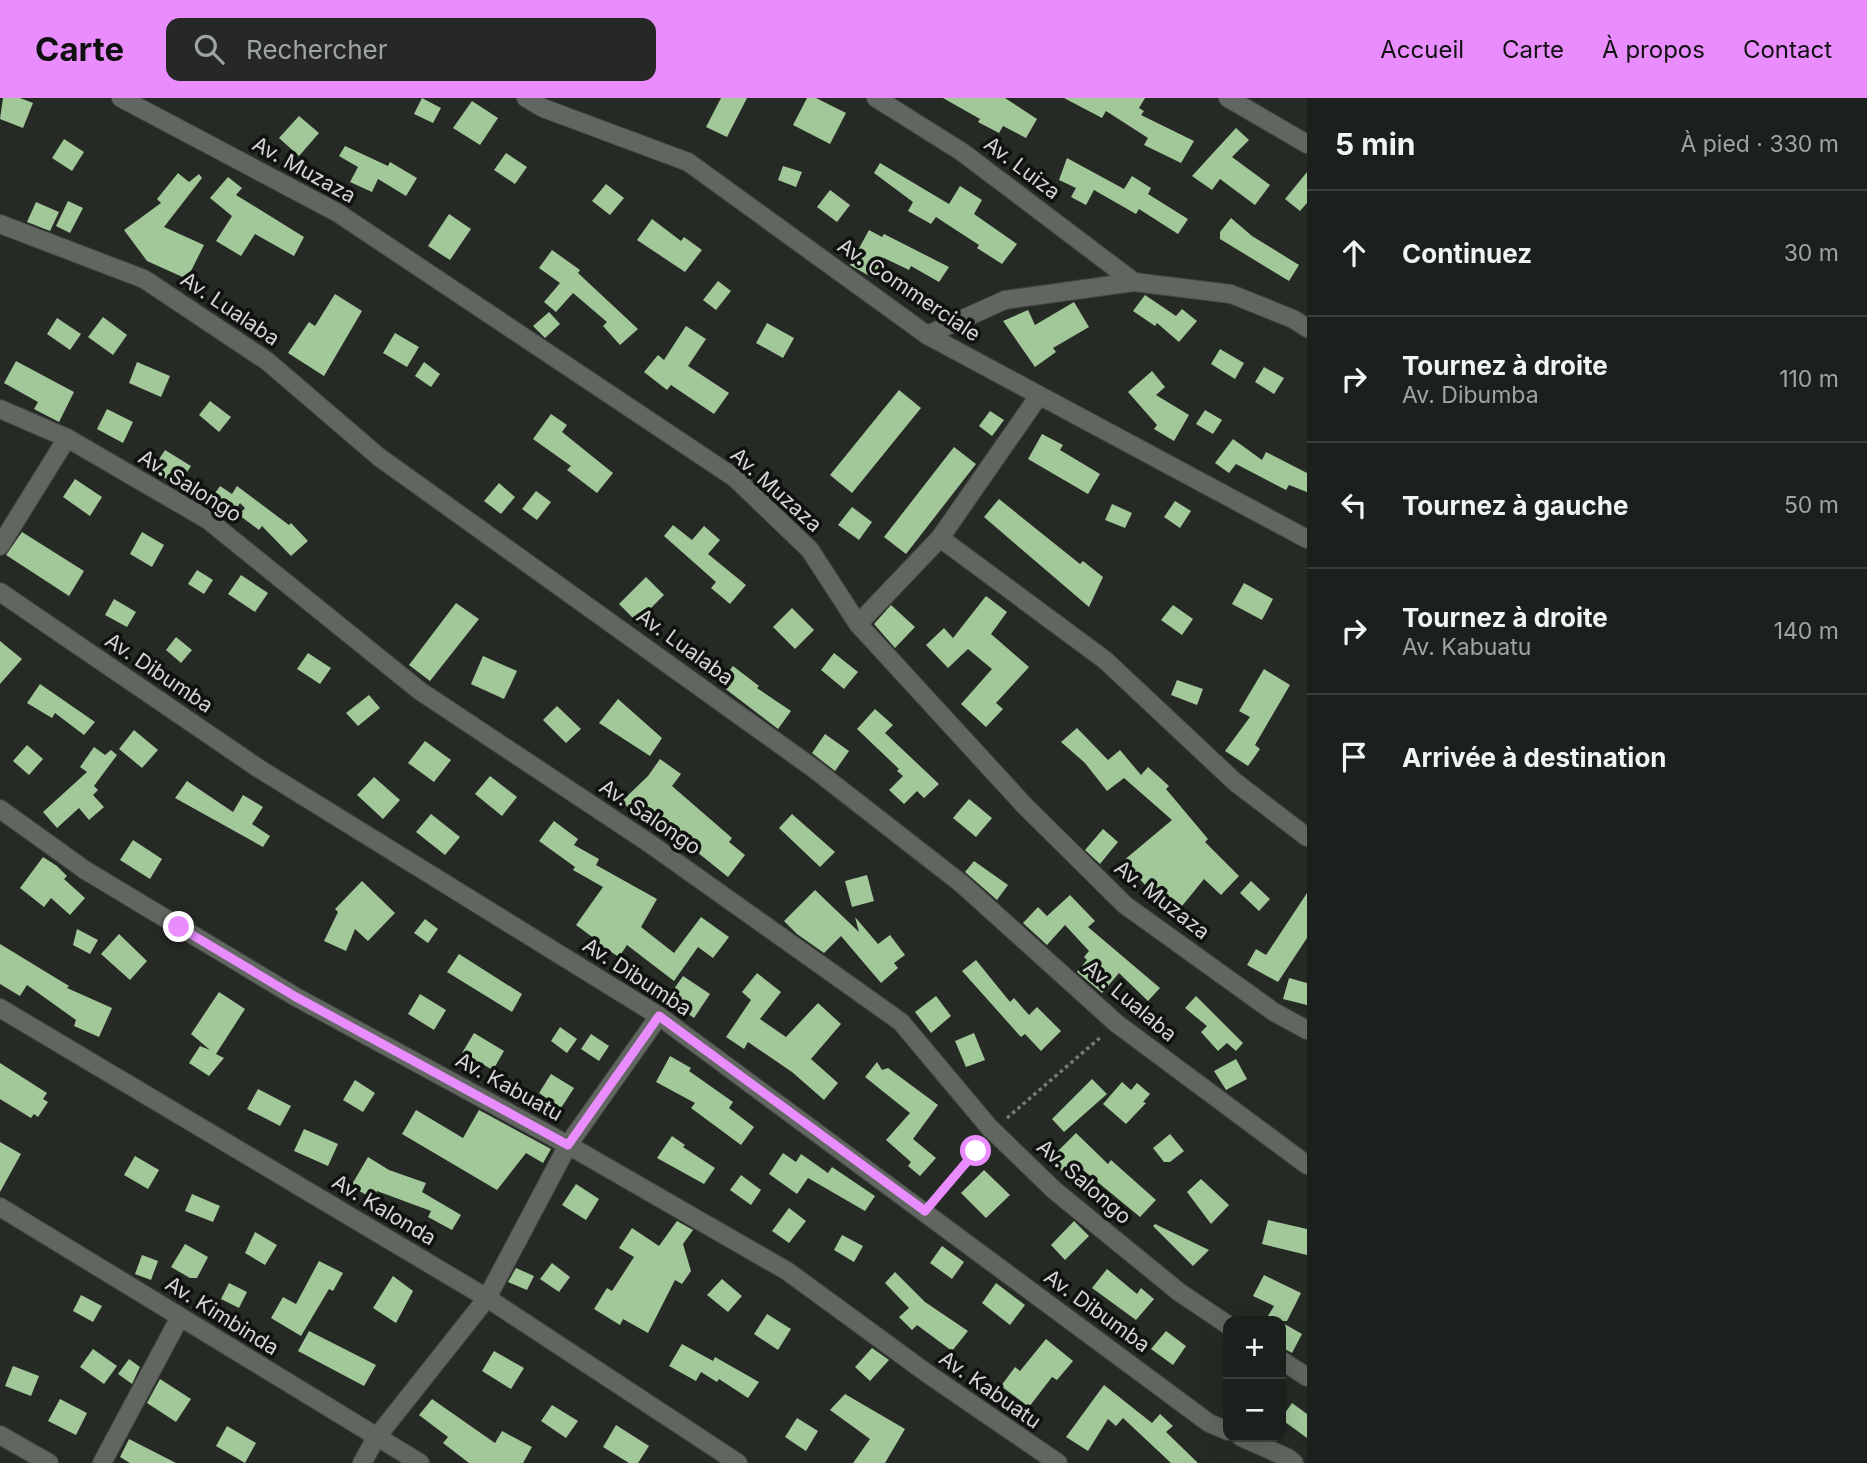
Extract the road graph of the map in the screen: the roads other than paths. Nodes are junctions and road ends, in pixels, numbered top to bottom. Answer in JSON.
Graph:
{"nodes":[{"id":1,"x":121,"y":98,"type":"edge"},
{"id":2,"x":526,"y":98,"type":"edge"},
{"id":3,"x":876,"y":98,"type":"edge"},
{"id":4,"x":1228,"y":98,"type":"edge"},
{"id":5,"x":1307,"y":144,"type":"edge"},
{"id":6,"x":0,"y":224,"type":"edge"},
{"id":7,"x":1134,"y":282,"type":"junction"},
{"id":8,"x":1307,"y":328,"type":"edge"},
{"id":9,"x":927,"y":335,"type":"junction"},
{"id":10,"x":1038,"y":397,"type":"junction"},
{"id":11,"x":0,"y":409,"type":"edge"},
{"id":12,"x":66,"y":439,"type":"junction"},
{"id":13,"x":940,"y":538,"type":"junction"},
{"id":14,"x":1307,"y":539,"type":"edge"},
{"id":15,"x":0,"y":546,"type":"edge"},
{"id":16,"x":0,"y":592,"type":"edge"},
{"id":17,"x":858,"y":624,"type":"junction"},
{"id":18,"x":0,"y":809,"type":"edge"},
{"id":19,"x":1307,"y":837,"type":"edge"},
{"id":20,"x":0,"y":1008,"type":"edge"},
{"id":21,"x":659,"y":1016,"type":"junction"},
{"id":22,"x":1307,"y":1030,"type":"edge"},
{"id":23,"x":568,"y":1145,"type":"junction"},
{"id":24,"x":1307,"y":1165,"type":"edge"},
{"id":25,"x":0,"y":1207,"type":"edge"},
{"id":26,"x":487,"y":1298,"type":"junction"},
{"id":27,"x":180,"y":1317,"type":"junction"},
{"id":28,"x":1223,"y":1322,"type":"edge"},
{"id":29,"x":1286,"y":1363,"type":"edge"},
{"id":30,"x":1307,"y":1377,"type":"edge"},
{"id":31,"x":1223,"y":1429,"type":"edge"},
{"id":32,"x":0,"y":1435,"type":"edge"},
{"id":33,"x":376,"y":1438,"type":"junction"},
{"id":34,"x":1252,"y":1442,"type":"edge"},
{"id":35,"x":49,"y":1463,"type":"edge"},
{"id":36,"x":102,"y":1463,"type":"edge"},
{"id":37,"x":362,"y":1463,"type":"edge"},
{"id":38,"x":420,"y":1463,"type":"edge"},
{"id":39,"x":738,"y":1463,"type":"edge"},
{"id":40,"x":1058,"y":1463,"type":"edge"},
{"id":41,"x":1294,"y":1463,"type":"edge"}],
"edges":[{"from":1,"to":17,"type":"street","name":"Av. Muzaza"},
{"from":2,"to":9,"type":"street","name":"Av. Commerciale"},
{"from":3,"to":7,"type":"street","name":"Av. Luiza"},
{"from":4,"to":5,"type":"street"},
{"from":6,"to":24,"type":"street","name":"Av. Lualaba"},
{"from":7,"to":8,"type":"street"},
{"from":7,"to":9,"type":"street"},
{"from":9,"to":10,"type":"street","name":"Av. Commerciale"},
{"from":10,"to":13,"type":"street"},
{"from":10,"to":14,"type":"street","name":"Av. Commerciale"},
{"from":11,"to":12,"type":"street","name":"Av. Salongo"},
{"from":12,"to":15,"type":"street"},
{"from":12,"to":28,"type":"street","name":"Av. Salongo"},
{"from":13,"to":17,"type":"street"},
{"from":13,"to":19,"type":"street"},
{"from":16,"to":21,"type":"street","name":"Av. Dibumba"},
{"from":17,"to":22,"type":"street","name":"Av. Muzaza"},
{"from":18,"to":23,"type":"street","name":"Av. Kabuatu"},
{"from":20,"to":26,"type":"street","name":"Av. Kalonda"},
{"from":21,"to":23,"type":"street"},
{"from":21,"to":31,"type":"street","name":"Av. Dibumba"},
{"from":23,"to":26,"type":"street"},
{"from":23,"to":40,"type":"street","name":"Av. Kabuatu"},
{"from":25,"to":27,"type":"street","name":"Av. Kimbinda"},
{"from":26,"to":33,"type":"street"},
{"from":26,"to":39,"type":"street","name":"Av. Kalonda"},
{"from":27,"to":33,"type":"street","name":"Av. Kimbinda"},
{"from":27,"to":36,"type":"street"},
{"from":29,"to":30,"type":"street"},
{"from":32,"to":35,"type":"street"},
{"from":33,"to":37,"type":"street"},
{"from":33,"to":38,"type":"street","name":"Av. Kimbinda"},
{"from":34,"to":41,"type":"street"}]}
